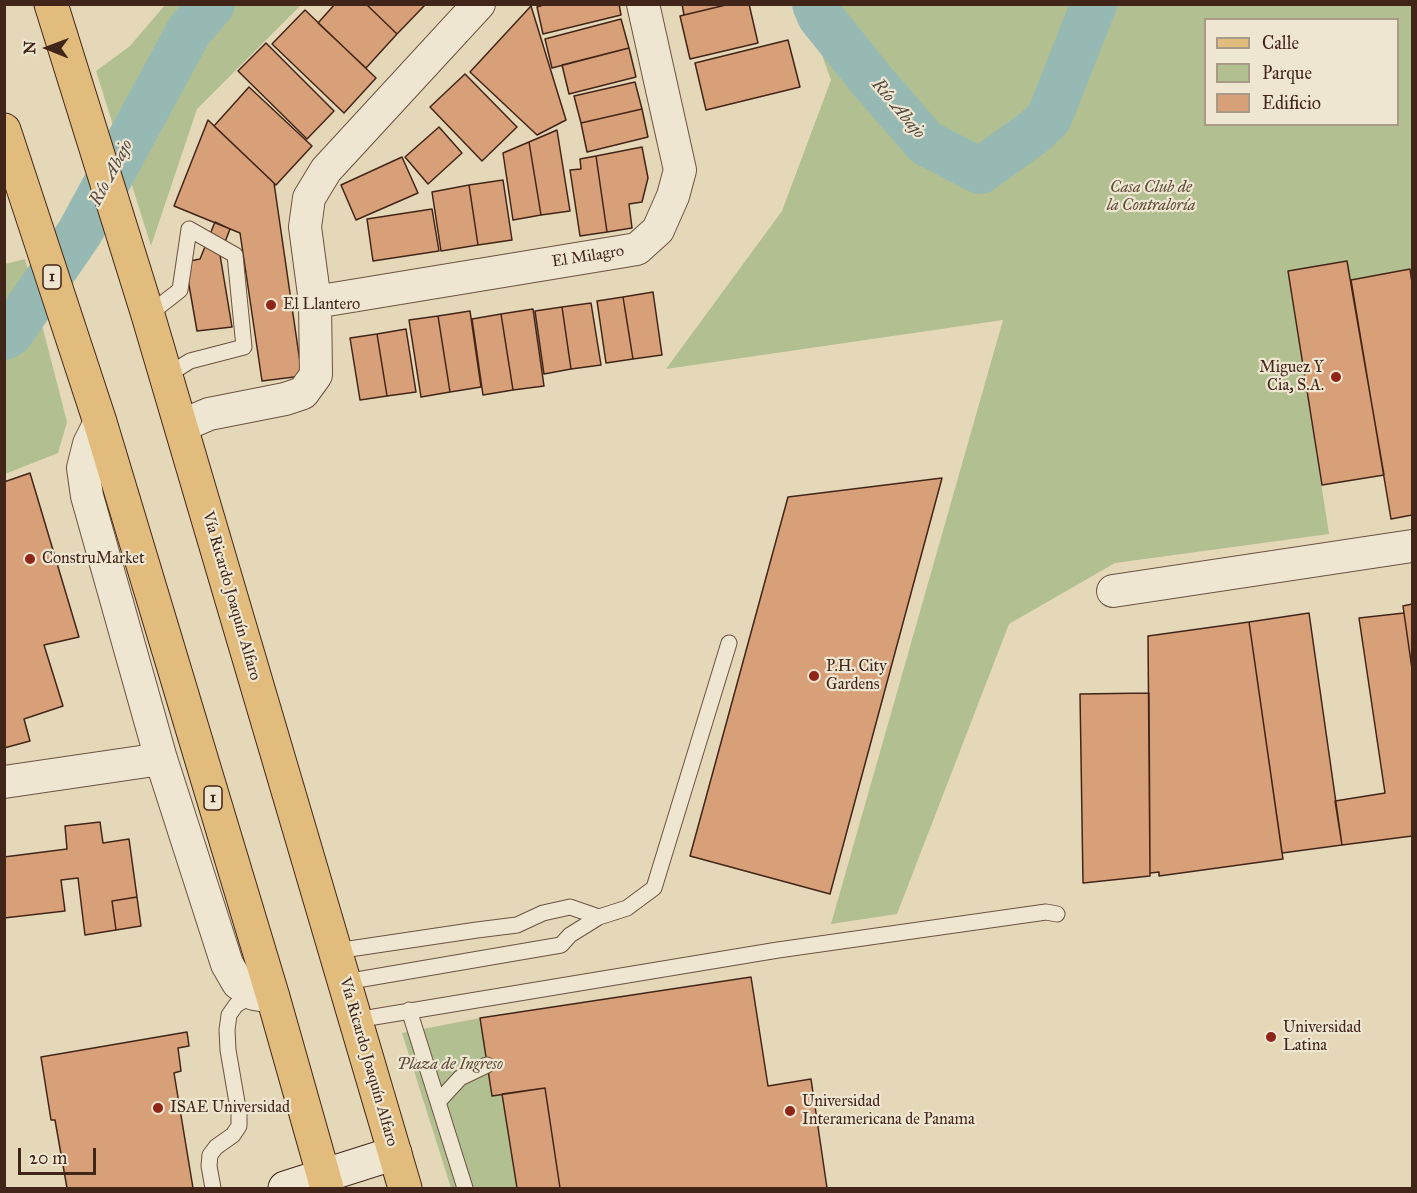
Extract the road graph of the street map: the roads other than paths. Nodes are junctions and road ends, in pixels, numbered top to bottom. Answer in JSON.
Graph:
{"nodes":[{"id":1,"x":479,"y":4,"type":"edge"},
{"id":2,"x":643,"y":4,"type":"edge"},
{"id":3,"x":51,"y":13,"type":"edge"},
{"id":4,"x":5,"y":131,"type":"edge"},
{"id":5,"x":315,"y":302,"type":"junction"},
{"id":6,"x":148,"y":315,"type":"junction"},
{"id":7,"x":166,"y":376,"type":"junction"},
{"id":8,"x":100,"y":422,"type":"junction"},
{"id":9,"x":181,"y":426,"type":"junction"},
{"id":10,"x":1413,"y":546,"type":"edge"},
{"id":11,"x":1113,"y":591,"type":"dead end"},
{"id":12,"x":729,"y":643,"type":"dead end"},
{"id":13,"x":161,"y":759,"type":"junction"},
{"id":14,"x":4,"y":782,"type":"edge"},
{"id":15,"x":1057,"y":914,"type":"dead end"},
{"id":16,"x":599,"y":917,"type":"junction"},
{"id":17,"x":336,"y":951,"type":"junction"},
{"id":18,"x":345,"y":982,"type":"junction"},
{"id":19,"x":263,"y":996,"type":"junction"},
{"id":20,"x":409,"y":1010,"type":"junction"},
{"id":21,"x":356,"y":1020,"type":"junction"},
{"id":22,"x":487,"y":1065,"type":"dead end"},
{"id":23,"x":438,"y":1102,"type":"junction"},
{"id":24,"x":395,"y":1153,"type":"junction"},
{"id":25,"x":324,"y":1182,"type":"edge"},
{"id":26,"x":213,"y":1188,"type":"edge"},
{"id":27,"x":285,"y":1188,"type":"edge"},
{"id":28,"x":405,"y":1188,"type":"edge"},
{"id":29,"x":465,"y":1188,"type":"edge"}],
"edges":[{"from":1,"to":5,"type":"street"},
{"from":2,"to":5,"type":"street","name":"El Milagro"},
{"from":3,"to":6,"type":"main road","name":"Vía Ricardo Joaquín Alfaro"},
{"from":4,"to":8,"type":"main road","number":"1"},
{"from":5,"to":9,"type":"street"},
{"from":6,"to":7,"type":"main road","name":"Vía Ricardo Joaquín Alfaro"},
{"from":6,"to":7,"type":"lane"},
{"from":7,"to":9,"type":"main road","name":"Vía Ricardo Joaquín Alfaro"},
{"from":8,"to":13,"type":"street"},
{"from":8,"to":19,"type":"main road","number":"1"},
{"from":9,"to":17,"type":"main road","name":"Vía Ricardo Joaquín Alfaro"},
{"from":10,"to":11,"type":"street"},
{"from":12,"to":16,"type":"lane"},
{"from":13,"to":14,"type":"street"},
{"from":13,"to":19,"type":"street"},
{"from":15,"to":20,"type":"lane"},
{"from":16,"to":17,"type":"lane"},
{"from":16,"to":18,"type":"lane"},
{"from":17,"to":18,"type":"main road","name":"Vía Ricardo Joaquín Alfaro"},
{"from":18,"to":21,"type":"main road","name":"Vía Ricardo Joaquín Alfaro"},
{"from":19,"to":25,"type":"main road","number":"1"},
{"from":19,"to":26,"type":"lane"},
{"from":20,"to":21,"type":"lane"},
{"from":20,"to":23,"type":"lane"},
{"from":21,"to":24,"type":"main road","name":"Vía Ricardo Joaquín Alfaro"},
{"from":22,"to":23,"type":"lane"},
{"from":23,"to":29,"type":"lane"},
{"from":24,"to":25,"type":"street"},
{"from":24,"to":28,"type":"main road","name":"Vía Ricardo Joaquín Alfaro"},
{"from":25,"to":27,"type":"street"}]}
